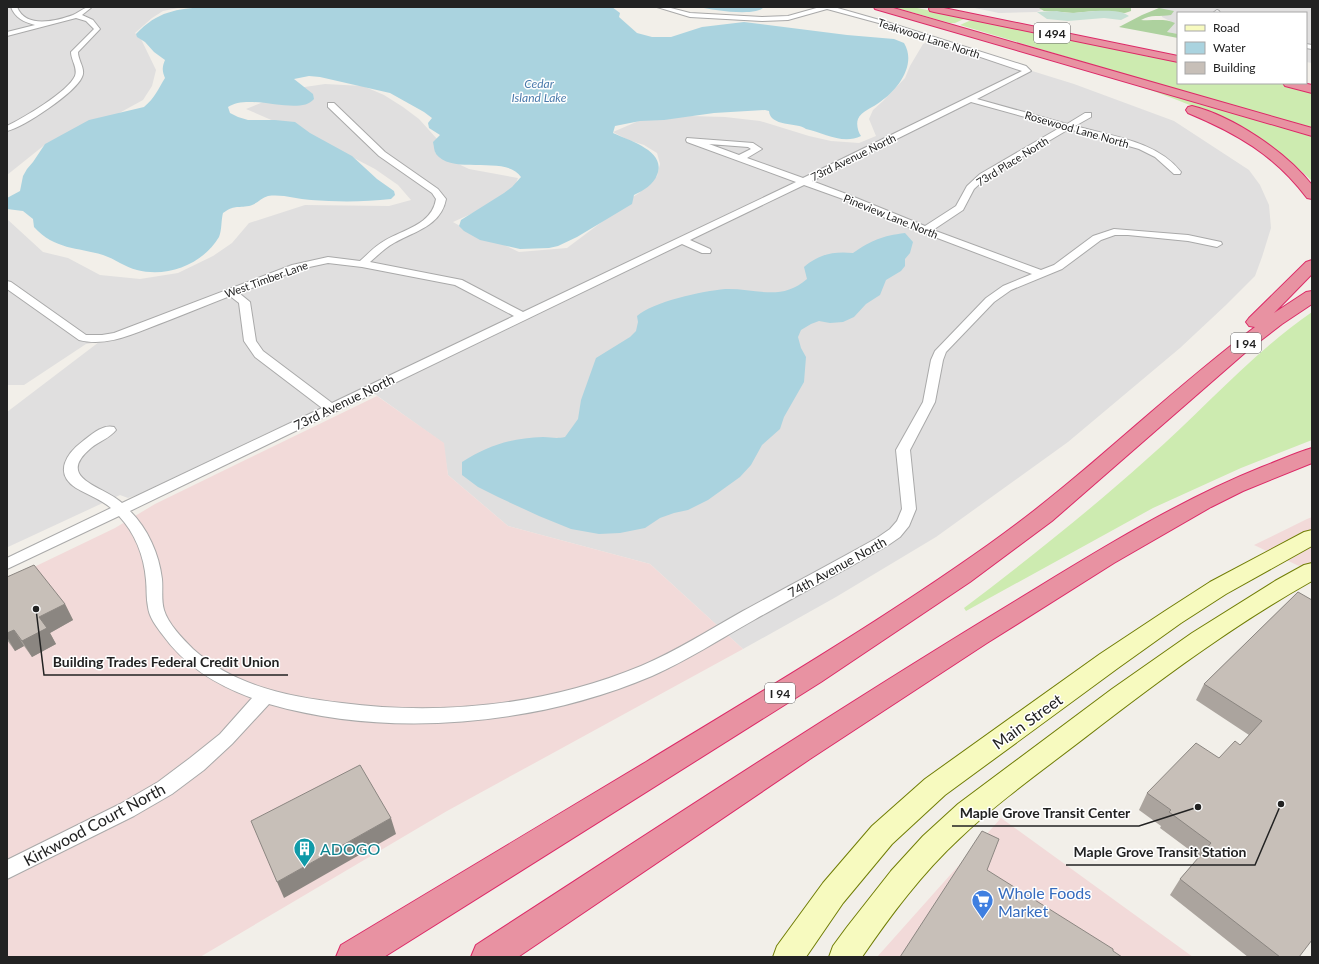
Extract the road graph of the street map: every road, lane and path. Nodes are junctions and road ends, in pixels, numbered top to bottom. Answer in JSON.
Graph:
{"nodes":[{"id":1,"x":14,"y":7,"type":"edge"},
{"id":2,"x":89,"y":7,"type":"edge"},
{"id":3,"x":660,"y":7,"type":"edge"},
{"id":4,"x":827,"y":7,"type":"edge"},
{"id":5,"x":879,"y":7,"type":"edge"},
{"id":6,"x":926,"y":7,"type":"edge"},
{"id":7,"x":76,"y":16,"type":"junction"},
{"id":8,"x":43,"y":25,"type":"junction"},
{"id":9,"x":7,"y":34,"type":"edge"},
{"id":10,"x":981,"y":36,"type":"junction"},
{"id":11,"x":1177,"y":59,"type":"edge"},
{"id":12,"x":1024,"y":72,"type":"joint"},
{"id":13,"x":1295,"y":84,"type":"edge"},
{"id":14,"x":1299,"y":84,"type":"edge"},
{"id":15,"x":1312,"y":87,"type":"edge"},
{"id":16,"x":970,"y":99,"type":"junction"},
{"id":17,"x":331,"y":105,"type":"dead end"},
{"id":18,"x":1088,"y":115,"type":"dead end"},
{"id":19,"x":1069,"y":127,"type":"junction"},
{"id":20,"x":7,"y":128,"type":"edge"},
{"id":21,"x":1312,"y":132,"type":"edge"},
{"id":22,"x":740,"y":158,"type":"junction"},
{"id":23,"x":1177,"y":172,"type":"dead end"},
{"id":24,"x":803,"y":182,"type":"junction"},
{"id":25,"x":1312,"y":195,"type":"edge"},
{"id":26,"x":926,"y":230,"type":"junction"},
{"id":27,"x":681,"y":240,"type":"junction"},
{"id":28,"x":1217,"y":244,"type":"dead end"},
{"id":29,"x":706,"y":252,"type":"dead end"},
{"id":30,"x":362,"y":264,"type":"junction"},
{"id":31,"x":1312,"y":265,"type":"edge"},
{"id":32,"x":1042,"y":274,"type":"junction"},
{"id":33,"x":7,"y":284,"type":"edge"},
{"id":34,"x":231,"y":292,"type":"junction"},
{"id":35,"x":1312,"y":296,"type":"edge"},
{"id":36,"x":522,"y":316,"type":"junction"},
{"id":37,"x":1184,"y":396,"type":"junction"},
{"id":38,"x":330,"y":408,"type":"junction"},
{"id":39,"x":109,"y":430,"type":"dead end"},
{"id":40,"x":1312,"y":455,"type":"edge"},
{"id":41,"x":120,"y":510,"type":"junction"},
{"id":42,"x":1312,"y":536,"type":"edge"},
{"id":43,"x":7,"y":564,"type":"edge"},
{"id":44,"x":1312,"y":571,"type":"edge"},
{"id":45,"x":266,"y":695,"type":"junction"},
{"id":46,"x":7,"y":870,"type":"edge"},
{"id":47,"x":353,"y":957,"type":"edge"},
{"id":48,"x":488,"y":957,"type":"edge"},
{"id":49,"x":788,"y":957,"type":"edge"},
{"id":50,"x":844,"y":957,"type":"edge"}],
"edges":[{"from":1,"to":8,"type":"street"},
{"from":2,"to":7,"type":"street"},
{"from":3,"to":4,"type":"street"},
{"from":4,"to":12,"type":"street","name":"Teakwood Lane North"},
{"from":5,"to":10,"type":"highway"},
{"from":6,"to":11,"type":"highway","number":"I 494"},
{"from":7,"to":8,"type":"street"},
{"from":7,"to":20,"type":"street"},
{"from":8,"to":9,"type":"street"},
{"from":10,"to":21,"type":"highway"},
{"from":10,"to":25,"type":"highway"},
{"from":12,"to":16,"type":"street","name":"73rd Avenue North"},
{"from":13,"to":15,"type":"highway"},
{"from":14,"to":15,"type":"highway"},
{"from":16,"to":19,"type":"street","name":"Rosewood Lane North"},
{"from":16,"to":24,"type":"street","name":"73rd Avenue North"},
{"from":17,"to":30,"type":"street"},
{"from":18,"to":19,"type":"street","name":"73rd Place North"},
{"from":19,"to":23,"type":"street","name":"Rosewood Lane North"},
{"from":19,"to":26,"type":"street","name":"73rd Place North"},
{"from":22,"to":22,"type":"street","name":"Pineview Lane North"},
{"from":22,"to":24,"type":"street","name":"Pineview Lane North"},
{"from":24,"to":26,"type":"street","name":"Pineview Lane North"},
{"from":24,"to":27,"type":"street","name":"73rd Avenue North"},
{"from":26,"to":32,"type":"street","name":"Pineview Lane North"},
{"from":27,"to":29,"type":"street"},
{"from":27,"to":36,"type":"street","name":"73rd Avenue North"},
{"from":28,"to":32,"type":"street","name":"74th Avenue North"},
{"from":30,"to":34,"type":"street","name":"West Timber Lane"},
{"from":30,"to":36,"type":"street","name":"West Timber Lane"},
{"from":31,"to":37,"type":"highway"},
{"from":32,"to":45,"type":"street","name":"74th Avenue North"},
{"from":33,"to":34,"type":"street","name":"West Timber Lane"},
{"from":34,"to":38,"type":"street"},
{"from":35,"to":37,"type":"highway","number":"I 94"},
{"from":36,"to":38,"type":"street","name":"73rd Avenue North"},
{"from":37,"to":47,"type":"highway","number":"I 94"},
{"from":38,"to":41,"type":"street","name":"73rd Avenue North"},
{"from":39,"to":41,"type":"street","name":"74th Avenue North"},
{"from":40,"to":48,"type":"highway"},
{"from":41,"to":43,"type":"street","name":"73rd Avenue North"},
{"from":41,"to":45,"type":"street","name":"74th Avenue North"},
{"from":42,"to":49,"type":"street","name":"Main Street"},
{"from":44,"to":50,"type":"street"},
{"from":45,"to":46,"type":"street","name":"Kirkwood Court North"}]}
